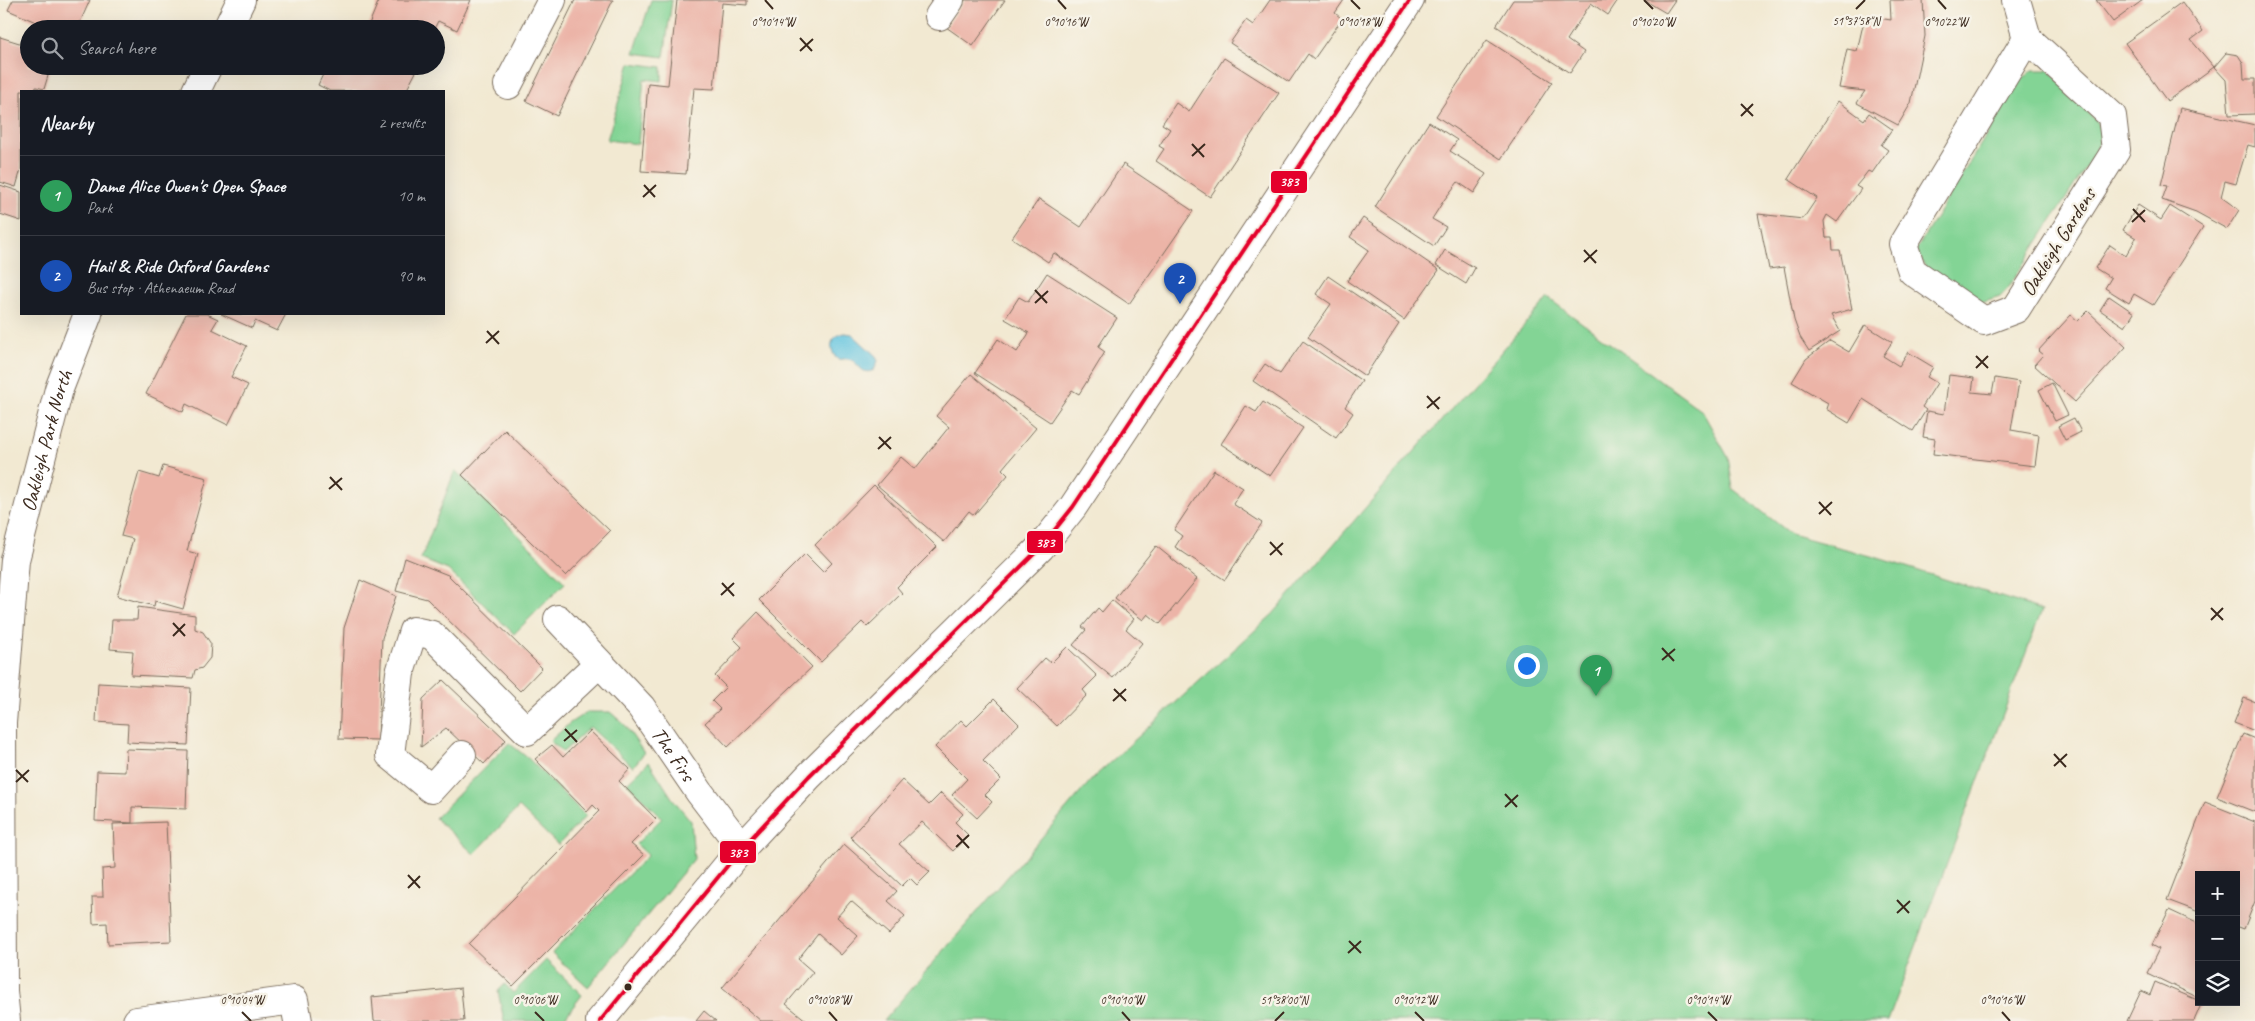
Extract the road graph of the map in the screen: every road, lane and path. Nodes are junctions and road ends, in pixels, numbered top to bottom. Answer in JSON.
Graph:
{"nodes":[{"id":1,"x":241,"y":0,"type":"edge"},
{"id":2,"x":552,"y":0,"type":"edge"},
{"id":3,"x":1410,"y":0,"type":"edge"},
{"id":4,"x":2016,"y":0,"type":"edge"},
{"id":5,"x":231,"y":20,"type":"edge"},
{"id":6,"x":2027,"y":38,"type":"junction"},
{"id":7,"x":204,"y":75,"type":"edge"},
{"id":8,"x":508,"y":85,"type":"dead end"},
{"id":9,"x":196,"y":90,"type":"edge"},
{"id":10,"x":88,"y":315,"type":"edge"},
{"id":11,"x":558,"y":619,"type":"dead end"},
{"id":12,"x":599,"y":662,"type":"junction"},
{"id":13,"x":3,"y":664,"type":"edge"},
{"id":14,"x":462,"y":755,"type":"dead end"},
{"id":15,"x":742,"y":848,"type":"junction"},
{"id":16,"x":6,"y":1021,"type":"edge"},
{"id":17,"x":137,"y":1021,"type":"edge"},
{"id":18,"x":298,"y":1021,"type":"edge"},
{"id":19,"x":600,"y":1021,"type":"edge"}],
"edges":[{"from":1,"to":5,"type":"street"},
{"from":2,"to":8,"type":"street"},
{"from":3,"to":15,"type":"street"},
{"from":4,"to":6,"type":"street"},
{"from":6,"to":6,"type":"street","name":"Oakleigh Gardens"},
{"from":7,"to":9,"type":"street"},
{"from":10,"to":13,"type":"street","name":"Oakleigh Park North"},
{"from":11,"to":12,"type":"street","name":"The Firs"},
{"from":12,"to":14,"type":"street"},
{"from":12,"to":15,"type":"street","name":"The Firs"},
{"from":13,"to":16,"type":"street","name":"Oakleigh Park North"},
{"from":15,"to":19,"type":"street"},
{"from":17,"to":18,"type":"street"}]}
